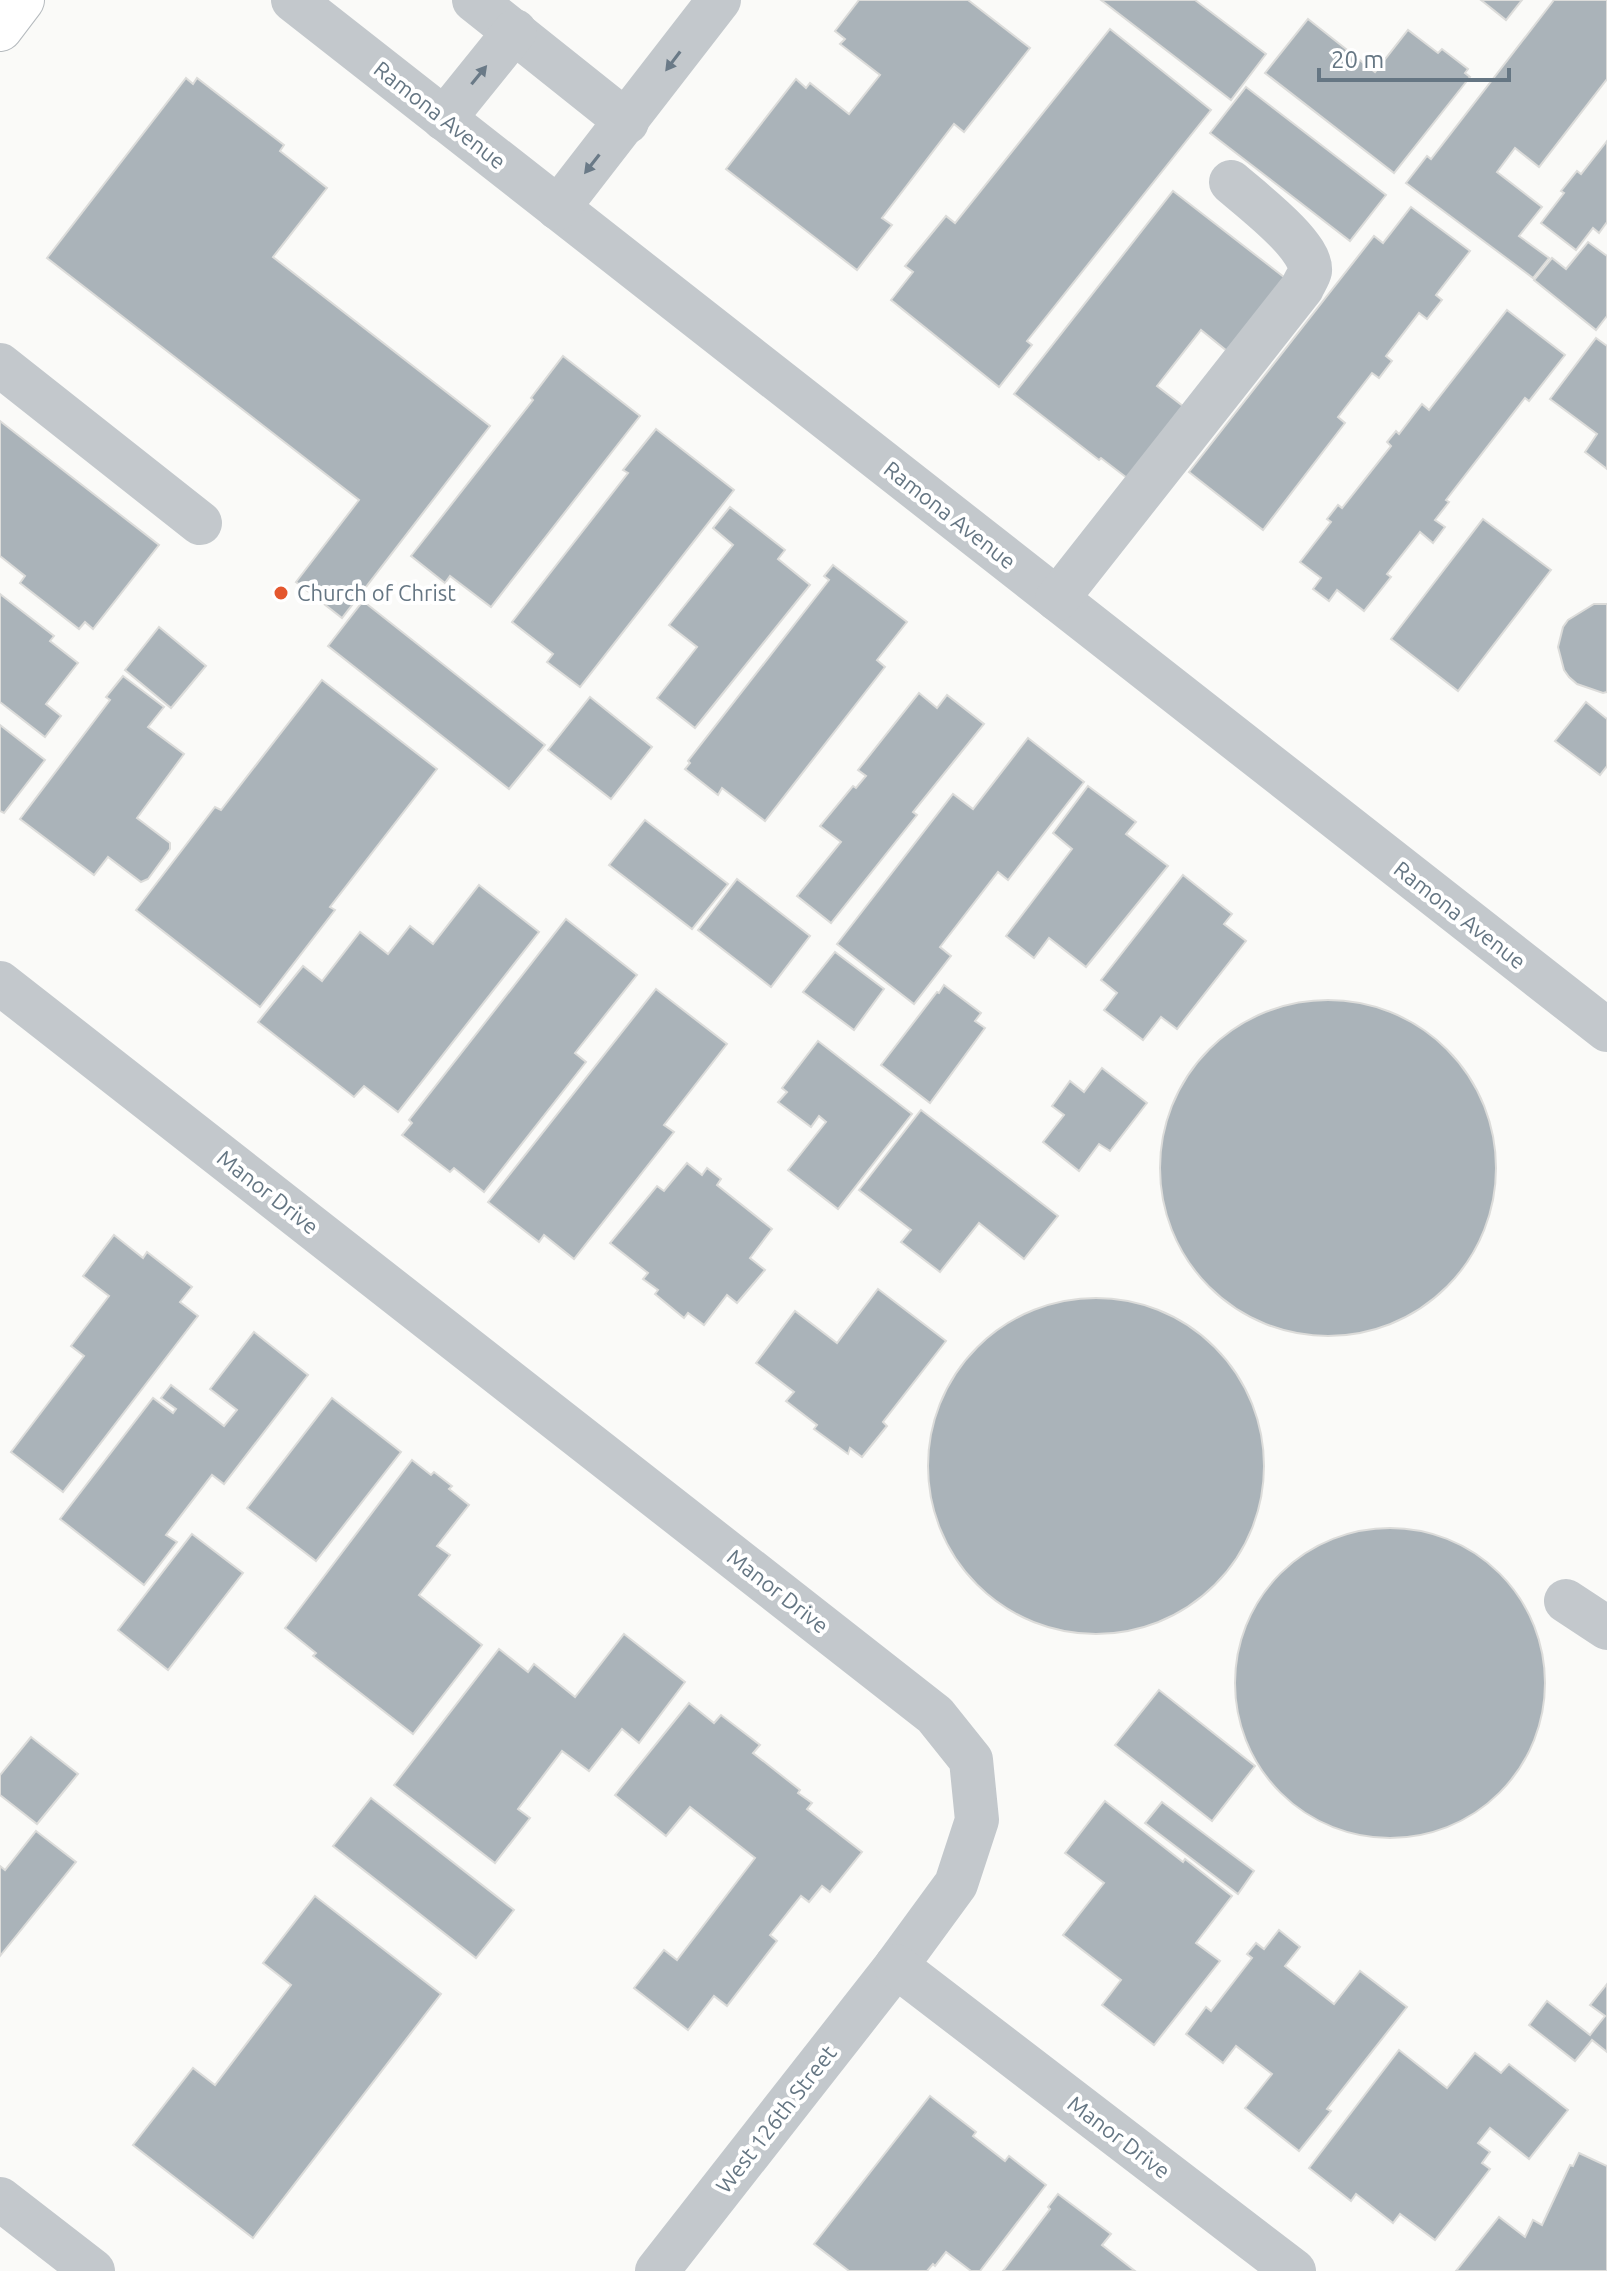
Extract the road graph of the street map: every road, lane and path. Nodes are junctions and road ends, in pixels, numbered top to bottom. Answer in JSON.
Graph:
{"nodes":[{"id":1,"x":22,"y":0,"type":"edge"},
{"id":2,"x":474,"y":0,"type":"edge"},
{"id":3,"x":719,"y":0,"type":"edge"},
{"id":4,"x":311,"y":5,"type":"edge"},
{"id":5,"x":0,"y":29,"type":"edge"},
{"id":6,"x":515,"y":31,"type":"junction"},
{"id":7,"x":444,"y":119,"type":"junction"},
{"id":8,"x":627,"y":122,"type":"junction"},
{"id":9,"x":1231,"y":182,"type":"dead end"},
{"id":10,"x":558,"y":208,"type":"junction"},
{"id":11,"x":0,"y":365,"type":"edge"},
{"id":12,"x":200,"y":523,"type":"dead end"},
{"id":13,"x":1057,"y":599,"type":"junction"},
{"id":14,"x":0,"y":983,"type":"edge"},
{"id":15,"x":1607,"y":1030,"type":"edge"},
{"id":16,"x":1566,"y":1601,"type":"dead end"},
{"id":17,"x":1607,"y":1628,"type":"edge"},
{"id":18,"x":896,"y":1966,"type":"junction"},
{"id":19,"x":0,"y":2199,"type":"edge"},
{"id":20,"x":93,"y":2271,"type":"edge"},
{"id":21,"x":657,"y":2271,"type":"edge"},
{"id":22,"x":1294,"y":2271,"type":"edge"}],
"edges":[{"from":1,"to":5,"type":"main road"},
{"from":2,"to":6,"type":"street"},
{"from":3,"to":8,"type":"street","one_way":true},
{"from":4,"to":7,"type":"street","name":"Ramona Avenue"},
{"from":7,"to":6,"type":"street","one_way":true},
{"from":6,"to":8,"type":"street"},
{"from":7,"to":10,"type":"street","name":"Ramona Avenue"},
{"from":8,"to":10,"type":"street","one_way":true},
{"from":9,"to":13,"type":"street"},
{"from":10,"to":13,"type":"street","name":"Ramona Avenue"},
{"from":11,"to":12,"type":"street"},
{"from":13,"to":15,"type":"street","name":"Ramona Avenue"},
{"from":14,"to":18,"type":"street","name":"Manor Drive"},
{"from":16,"to":17,"type":"street"},
{"from":18,"to":21,"type":"street","name":"West 126th Street"},
{"from":18,"to":22,"type":"street","name":"Manor Drive"},
{"from":19,"to":20,"type":"street"}]}
